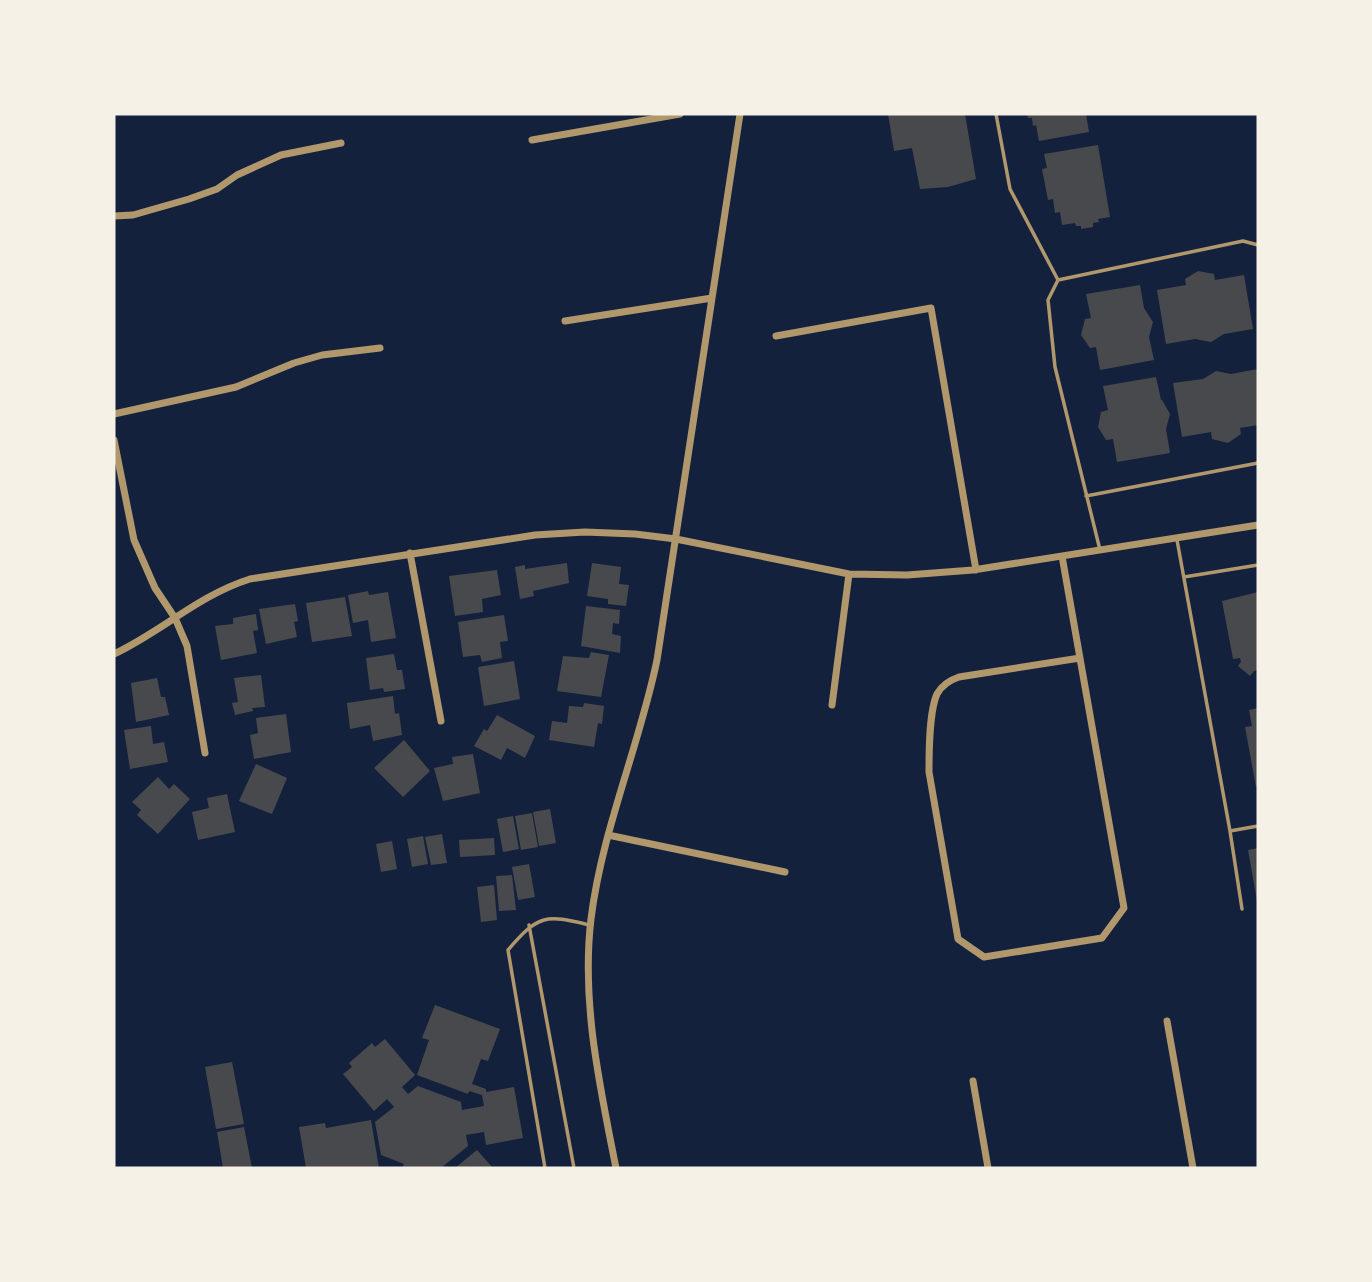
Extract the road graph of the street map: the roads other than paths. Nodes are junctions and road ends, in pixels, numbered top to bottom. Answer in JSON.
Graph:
{"nodes":[{"id":1,"x":680,"y":114,"type":"edge"},
{"id":2,"x":740,"y":114,"type":"edge"},
{"id":3,"x":996,"y":114,"type":"edge"},
{"id":4,"x":532,"y":140,"type":"dead end"},
{"id":5,"x":341,"y":143,"type":"dead end"},
{"id":6,"x":114,"y":216,"type":"edge"},
{"id":7,"x":1258,"y":245,"type":"edge"},
{"id":8,"x":1058,"y":280,"type":"junction"},
{"id":9,"x":712,"y":298,"type":"junction"},
{"id":10,"x":565,"y":321,"type":"dead end"},
{"id":11,"x":776,"y":336,"type":"dead end"},
{"id":12,"x":380,"y":348,"type":"dead end"},
{"id":13,"x":114,"y":414,"type":"edge"},
{"id":14,"x":114,"y":440,"type":"edge"},
{"id":15,"x":1258,"y":463,"type":"edge"},
{"id":16,"x":1086,"y":496,"type":"junction"},
{"id":17,"x":1258,"y":525,"type":"edge"},
{"id":18,"x":1176,"y":538,"type":"junction"},
{"id":19,"x":676,"y":540,"type":"junction"},
{"id":20,"x":1100,"y":550,"type":"junction"},
{"id":21,"x":410,"y":553,"type":"junction"},
{"id":22,"x":1062,"y":556,"type":"junction"},
{"id":23,"x":1258,"y":565,"type":"edge"},
{"id":24,"x":976,"y":570,"type":"junction"},
{"id":25,"x":849,"y":574,"type":"junction"},
{"id":26,"x":1184,"y":577,"type":"junction"},
{"id":27,"x":175,"y":618,"type":"junction"},
{"id":28,"x":114,"y":654,"type":"edge"},
{"id":29,"x":1080,"y":658,"type":"junction"},
{"id":30,"x":832,"y":705,"type":"dead end"},
{"id":31,"x":441,"y":720,"type":"dead end"},
{"id":32,"x":205,"y":753,"type":"dead end"},
{"id":33,"x":1258,"y":826,"type":"edge"},
{"id":34,"x":1230,"y":831,"type":"junction"},
{"id":35,"x":608,"y":835,"type":"junction"},
{"id":36,"x":785,"y":872,"type":"dead end"},
{"id":37,"x":1242,"y":909,"type":"dead end"},
{"id":38,"x":529,"y":925,"type":"junction"},
{"id":39,"x":591,"y":926,"type":"junction"},
{"id":40,"x":1167,"y":1021,"type":"dead end"},
{"id":41,"x":973,"y":1081,"type":"dead end"},
{"id":42,"x":545,"y":1168,"type":"edge"},
{"id":43,"x":574,"y":1168,"type":"edge"},
{"id":44,"x":616,"y":1168,"type":"edge"},
{"id":45,"x":988,"y":1168,"type":"edge"},
{"id":46,"x":1193,"y":1168,"type":"edge"}],
"edges":[{"from":1,"to":4,"type":"street"},
{"from":2,"to":9,"type":"street"},
{"from":3,"to":8,"type":"lane"},
{"from":5,"to":6,"type":"street"},
{"from":7,"to":8,"type":"lane"},
{"from":8,"to":16,"type":"lane"},
{"from":9,"to":10,"type":"street"},
{"from":9,"to":19,"type":"street"},
{"from":11,"to":24,"type":"street"},
{"from":12,"to":13,"type":"street"},
{"from":14,"to":27,"type":"street"},
{"from":15,"to":16,"type":"lane"},
{"from":16,"to":20,"type":"lane"},
{"from":17,"to":18,"type":"street"},
{"from":18,"to":20,"type":"street"},
{"from":18,"to":26,"type":"lane"},
{"from":19,"to":21,"type":"street"},
{"from":19,"to":25,"type":"street"},
{"from":19,"to":35,"type":"street"},
{"from":20,"to":22,"type":"street"},
{"from":21,"to":27,"type":"street"},
{"from":21,"to":31,"type":"street"},
{"from":22,"to":24,"type":"street"},
{"from":22,"to":29,"type":"street"},
{"from":23,"to":26,"type":"lane"},
{"from":24,"to":25,"type":"street"},
{"from":25,"to":30,"type":"street"},
{"from":26,"to":34,"type":"lane"},
{"from":27,"to":28,"type":"street"},
{"from":27,"to":32,"type":"street"},
{"from":29,"to":29,"type":"street"},
{"from":33,"to":34,"type":"lane"},
{"from":34,"to":37,"type":"lane"},
{"from":35,"to":36,"type":"street"},
{"from":35,"to":39,"type":"street"},
{"from":38,"to":39,"type":"lane"},
{"from":38,"to":42,"type":"lane"},
{"from":38,"to":43,"type":"lane"},
{"from":39,"to":44,"type":"street"},
{"from":40,"to":46,"type":"street"},
{"from":41,"to":45,"type":"street"}]}
